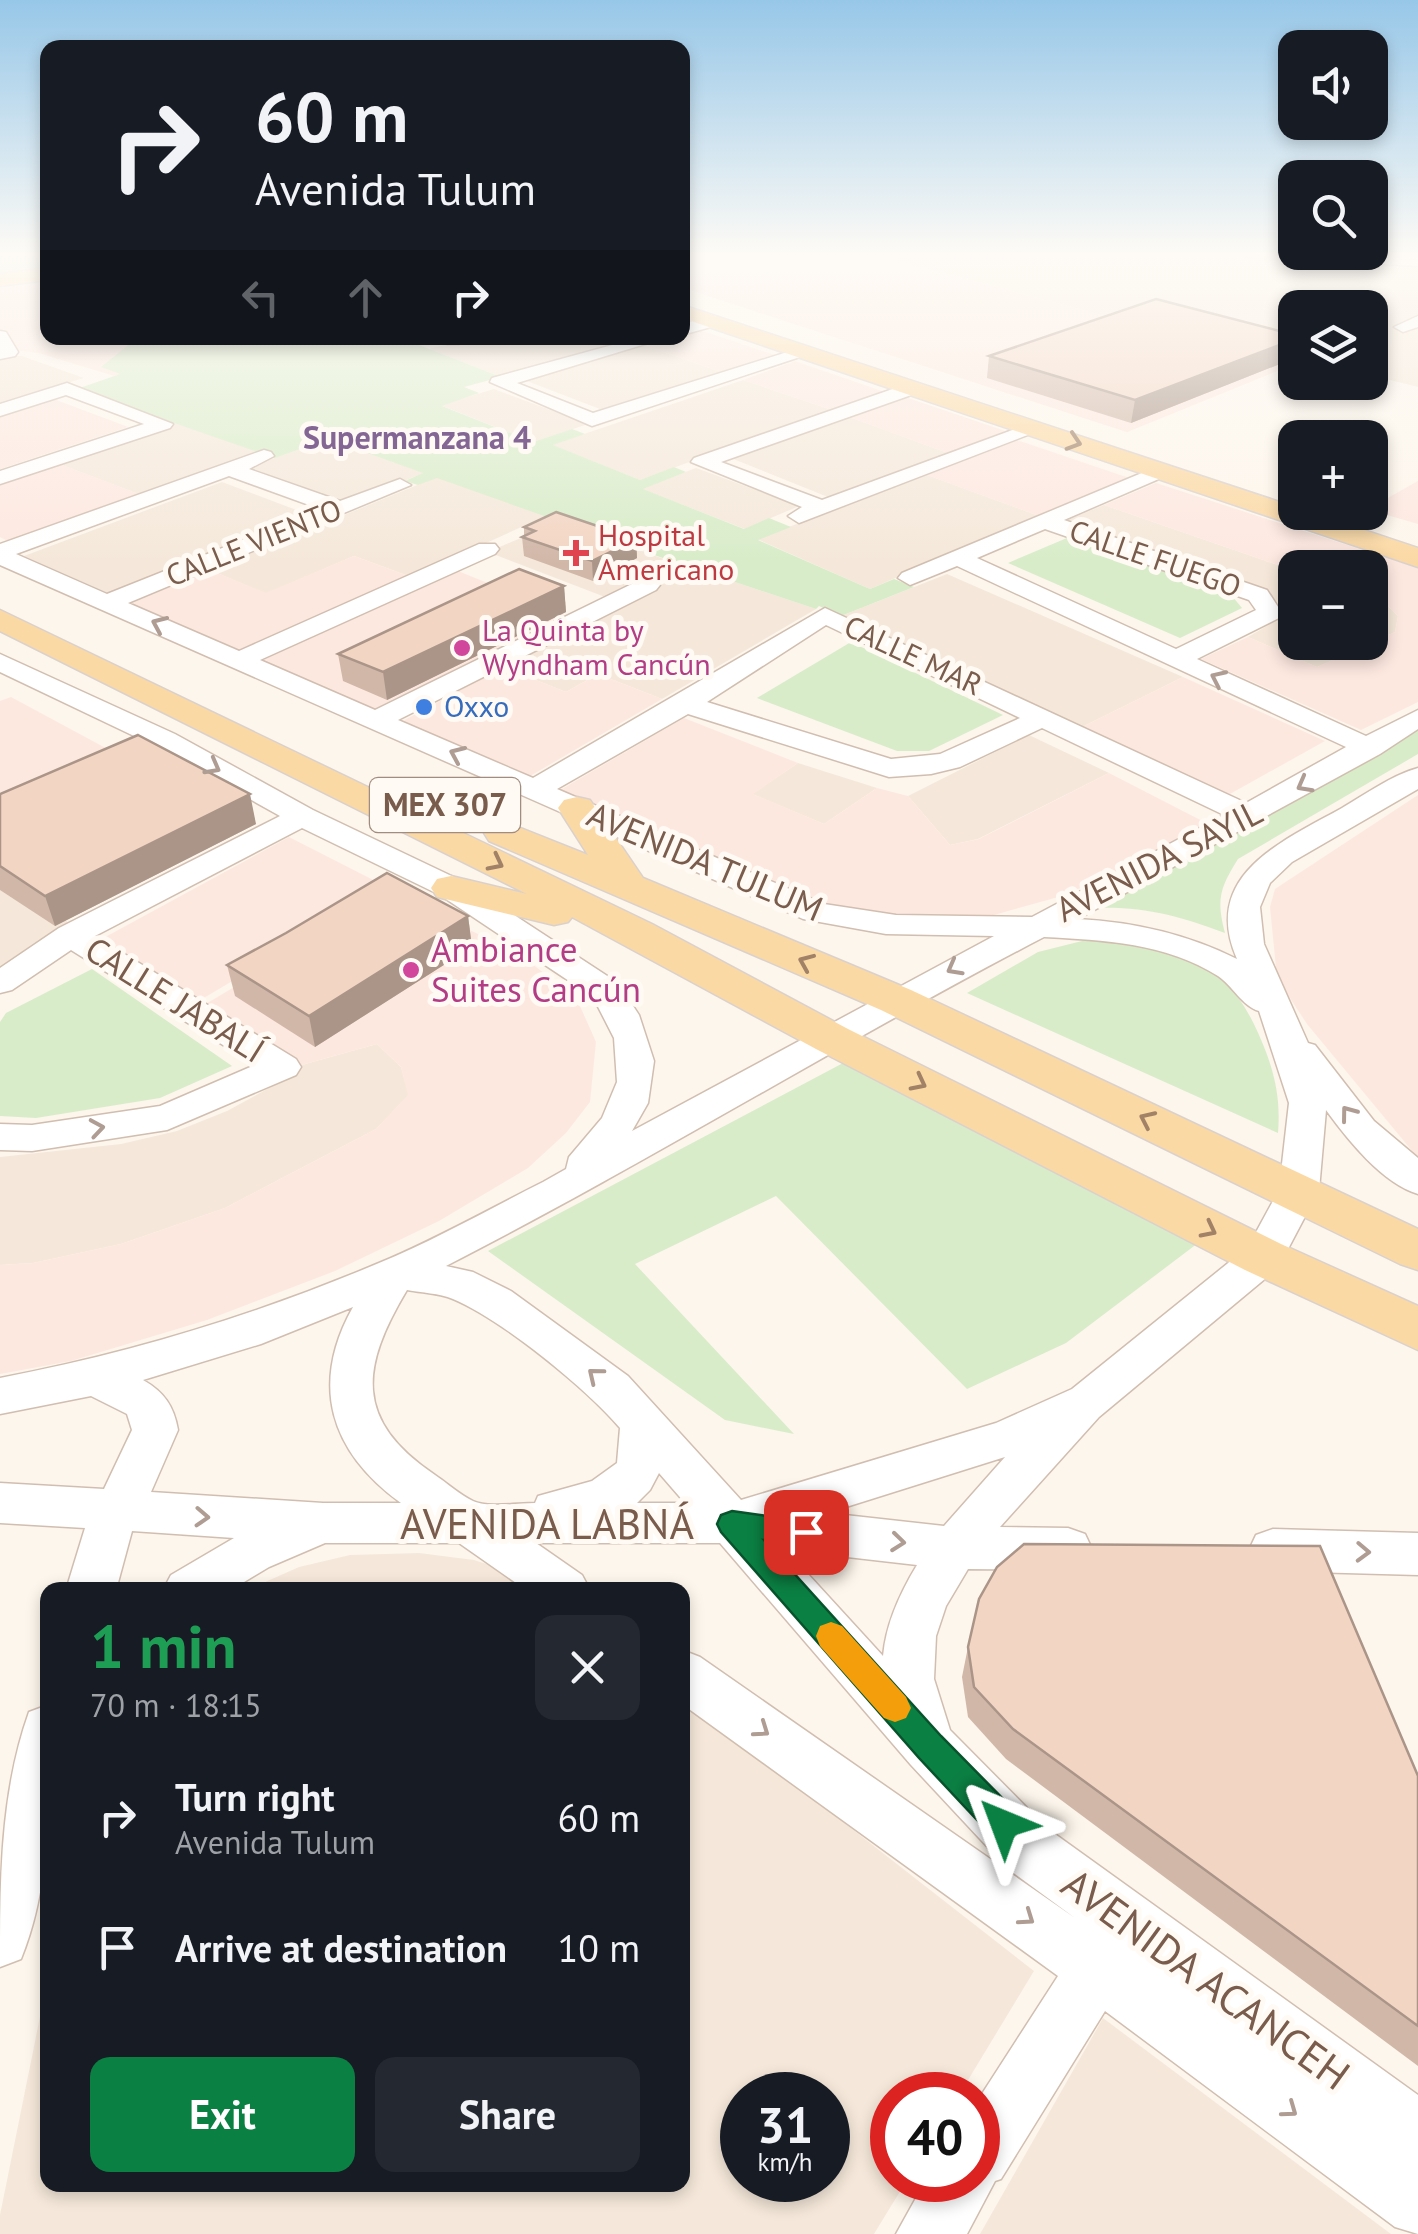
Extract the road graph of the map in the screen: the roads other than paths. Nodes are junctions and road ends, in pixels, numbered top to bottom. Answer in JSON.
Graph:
{"nodes":[{"id":1,"x":591,"y":356,"type":"edge"},
{"id":2,"x":794,"y":356,"type":"edge"},
{"id":3,"x":814,"y":356,"type":"edge"},
{"id":4,"x":874,"y":356,"type":"edge"},
{"id":5,"x":102,"y":378,"type":"dead end"},
{"id":6,"x":67,"y":389,"type":"junction"},
{"id":7,"x":910,"y":389,"type":"junction"},
{"id":8,"x":0,"y":410,"type":"edge"},
{"id":9,"x":1033,"y":429,"type":"junction"},
{"id":10,"x":264,"y":456,"type":"dead end"},
{"id":11,"x":1202,"y":459,"type":"dead end"},
{"id":12,"x":228,"y":468,"type":"junction"},
{"id":13,"x":1162,"y":471,"type":"junction"},
{"id":14,"x":0,"y":478,"type":"edge"},
{"id":15,"x":400,"y":485,"type":"dead end"},
{"id":16,"x":1278,"y":499,"type":"edge"},
{"id":17,"x":821,"y":507,"type":"junction"},
{"id":18,"x":340,"y":509,"type":"junction"},
{"id":19,"x":799,"y":516,"type":"dead end"},
{"id":20,"x":1044,"y":520,"type":"junction"},
{"id":21,"x":1381,"y":530,"type":"edge"},
{"id":22,"x":0,"y":554,"type":"edge"},
{"id":23,"x":958,"y":558,"type":"junction"},
{"id":24,"x":1418,"y":558,"type":"edge"},
{"id":25,"x":490,"y":560,"type":"dead end"},
{"id":26,"x":910,"y":578,"type":"dead end"},
{"id":27,"x":648,"y":585,"type":"dead end"},
{"id":28,"x":0,"y":596,"type":"edge"},
{"id":29,"x":559,"y":597,"type":"edge"},
{"id":30,"x":108,"y":602,"type":"junction"},
{"id":31,"x":595,"y":611,"type":"junction"},
{"id":32,"x":0,"y":619,"type":"edge"},
{"id":33,"x":1176,"y":658,"type":"junction"},
{"id":34,"x":240,"y":660,"type":"junction"},
{"id":35,"x":0,"y":662,"type":"edge"},
{"id":36,"x":35,"y":678,"type":"junction"},
{"id":37,"x":0,"y":693,"type":"edge"},
{"id":38,"x":685,"y":704,"type":"junction"},
{"id":39,"x":1042,"y":717,"type":"junction"},
{"id":40,"x":1418,"y":718,"type":"edge"},
{"id":41,"x":379,"y":719,"type":"junction"},
{"id":42,"x":164,"y":740,"type":"junction"},
{"id":43,"x":1370,"y":748,"type":"junction"},
{"id":44,"x":132,"y":756,"type":"edge"},
{"id":45,"x":1418,"y":777,"type":"edge"},
{"id":46,"x":535,"y":788,"type":"junction"},
{"id":47,"x":578,"y":808,"type":"junction"},
{"id":48,"x":302,"y":816,"type":"junction"},
{"id":49,"x":1248,"y":816,"type":"junction"},
{"id":50,"x":629,"y":886,"type":"junction"},
{"id":51,"x":451,"y":888,"type":"junction"},
{"id":52,"x":1031,"y":927,"type":"junction"},
{"id":53,"x":637,"y":933,"type":"junction"},
{"id":54,"x":71,"y":935,"type":"junction"},
{"id":55,"x":0,"y":982,"type":"edge"},
{"id":56,"x":896,"y":1000,"type":"junction"},
{"id":57,"x":1287,"y":1033,"type":"junction"},
{"id":58,"x":832,"y":1040,"type":"junction"},
{"id":59,"x":0,"y":1136,"type":"edge"},
{"id":60,"x":1418,"y":1180,"type":"edge"},
{"id":61,"x":1298,"y":1190,"type":"junction"},
{"id":62,"x":557,"y":1192,"type":"junction"},
{"id":63,"x":1418,"y":1251,"type":"edge"},
{"id":64,"x":1262,"y":1258,"type":"junction"},
{"id":65,"x":396,"y":1274,"type":"junction"},
{"id":66,"x":471,"y":1290,"type":"junction"},
{"id":67,"x":1418,"y":1329,"type":"edge"},
{"id":68,"x":354,"y":1351,"type":"junction"},
{"id":69,"x":92,"y":1378,"type":"junction"},
{"id":70,"x":0,"y":1396,"type":"edge"},
{"id":71,"x":1088,"y":1402,"type":"junction"},
{"id":72,"x":642,"y":1423,"type":"junction"},
{"id":73,"x":0,"y":1504,"type":"edge"},
{"id":74,"x":116,"y":1513,"type":"junction"},
{"id":75,"x":324,"y":1523,"type":"junction"},
{"id":76,"x":732,"y":1524,"type":"junction"},
{"id":77,"x":474,"y":1525,"type":"junction"},
{"id":78,"x":954,"y":1548,"type":"junction"},
{"id":79,"x":1108,"y":1549,"type":"edge"},
{"id":80,"x":1223,"y":1550,"type":"edge"},
{"id":81,"x":1418,"y":1554,"type":"edge"},
{"id":82,"x":93,"y":1582,"type":"edge"},
{"id":83,"x":201,"y":1582,"type":"edge"},
{"id":84,"x":554,"y":1582,"type":"edge"},
{"id":85,"x":690,"y":1680,"type":"edge"},
{"id":86,"x":930,"y":1747,"type":"junction"},
{"id":87,"x":40,"y":1765,"type":"edge"},
{"id":88,"x":0,"y":1938,"type":"edge"},
{"id":89,"x":1098,"y":1968,"type":"junction"},
{"id":90,"x":1000,"y":2122,"type":"edge"},
{"id":91,"x":1418,"y":2133,"type":"edge"},
{"id":92,"x":949,"y":2202,"type":"edge"},
{"id":93,"x":1418,"y":2204,"type":"edge"},
{"id":94,"x":930,"y":2234,"type":"edge"}],
"edges":[{"from":1,"to":2,"type":"street"},
{"from":3,"to":7,"type":"main road"},
{"from":4,"to":11,"type":"main road"},
{"from":5,"to":6,"type":"street"},
{"from":6,"to":8,"type":"street"},
{"from":6,"to":14,"type":"street"},
{"from":7,"to":9,"type":"main road"},
{"from":7,"to":17,"type":"street"},
{"from":9,"to":13,"type":"main road","one_way":true},
{"from":9,"to":17,"type":"street"},
{"from":10,"to":12,"type":"street"},
{"from":12,"to":18,"type":"street"},
{"from":12,"to":22,"type":"street"},
{"from":13,"to":16,"type":"main road"},
{"from":13,"to":20,"type":"street","name":"CALLE MAR"},
{"from":15,"to":18,"type":"street","name":"CALLE VIENTO"},
{"from":17,"to":19,"type":"street"},
{"from":18,"to":30,"type":"street","name":"CALLE VIENTO"},
{"from":20,"to":23,"type":"street","name":"CALLE MAR"},
{"from":20,"to":33,"type":"street","name":"CALLE FUEGO"},
{"from":21,"to":24,"type":"main road"},
{"from":22,"to":30,"type":"street","name":"AVENIDA TULUM"},
{"from":23,"to":26,"type":"street","name":"CALLE MAR"},
{"from":23,"to":33,"type":"street"},
{"from":25,"to":34,"type":"street"},
{"from":27,"to":31,"type":"street"},
{"from":28,"to":50,"type":"main road","name":"AVENIDA TULUM","number":"MEX 307"},
{"from":29,"to":31,"type":"street"},
{"from":34,"to":30,"type":"street","name":"AVENIDA TULUM","one_way":true},
{"from":31,"to":41,"type":"street"},
{"from":32,"to":53,"type":"main road","number":"MEX 307","one_way":true},
{"from":43,"to":33,"type":"street","one_way":true},
{"from":34,"to":41,"type":"street","name":"AVENIDA TULUM"},
{"from":35,"to":36,"type":"street"},
{"from":36,"to":37,"type":"street"},
{"from":36,"to":42,"type":"street"},
{"from":38,"to":39,"type":"street","name":"CALLE MAR"},
{"from":38,"to":39,"type":"street","name":"CALLE MAR"},
{"from":38,"to":46,"type":"street","name":"CALLE MAR"},
{"from":39,"to":49,"type":"street","name":"CALLE MAR"},
{"from":40,"to":43,"type":"street","name":"AVENIDA SAYIL"},
{"from":46,"to":41,"type":"street","name":"AVENIDA TULUM","one_way":true},
{"from":42,"to":44,"type":"street"},
{"from":42,"to":48,"type":"street","one_way":true},
{"from":43,"to":49,"type":"street","name":"AVENIDA SAYIL","one_way":true},
{"from":45,"to":57,"type":"street","name":"AVENIDA SAYIL"},
{"from":46,"to":47,"type":"street","name":"AVENIDA TULUM"},
{"from":47,"to":50,"type":"main road"},
{"from":47,"to":52,"type":"street","name":"AVENIDA TULUM"},
{"from":48,"to":51,"type":"street"},
{"from":48,"to":54,"type":"street","name":"CALLE JABALÍ"},
{"from":49,"to":52,"type":"street","name":"AVENIDA SAYIL"},
{"from":56,"to":50,"type":"main road","name":"AVENIDA TULUM","number":"MEX 307","one_way":true},
{"from":51,"to":53,"type":"main road"},
{"from":51,"to":62,"type":"street"},
{"from":52,"to":56,"type":"street","name":"AVENIDA SAYIL","one_way":true},
{"from":52,"to":57,"type":"street","name":"AVENIDA TULUM"},
{"from":53,"to":58,"type":"main road","number":"MEX 307"},
{"from":54,"to":55,"type":"street","name":"CALLE JABALÍ"},
{"from":59,"to":54,"type":"street","name":"CALLE JABALÍ","one_way":true},
{"from":56,"to":58,"type":"street"},
{"from":61,"to":56,"type":"main road","name":"AVENIDA TULUM","number":"MEX 307","one_way":true},
{"from":60,"to":57,"type":"street","name":"AVENIDA TULUM","one_way":true},
{"from":57,"to":61,"type":"street","name":"AVENIDA SAYIL"},
{"from":58,"to":62,"type":"street"},
{"from":58,"to":64,"type":"main road","number":"MEX 307","one_way":true},
{"from":61,"to":63,"type":"main road","name":"AVENIDA TULUM","number":"MEX 307"},
{"from":61,"to":64,"type":"street","name":"AVENIDA SAYIL"},
{"from":62,"to":65,"type":"street"},
{"from":64,"to":67,"type":"main road","number":"MEX 307"},
{"from":64,"to":71,"type":"street","name":"AVENIDA LABNÁ"},
{"from":65,"to":66,"type":"street","name":"AVENIDA ACANCEH"},
{"from":65,"to":68,"type":"street"},
{"from":65,"to":69,"type":"street"},
{"from":66,"to":68,"type":"street"},
{"from":72,"to":66,"type":"street","name":"AVENIDA ACANCEH","one_way":true},
{"from":68,"to":77,"type":"street"},
{"from":69,"to":70,"type":"street"},
{"from":69,"to":74,"type":"street"},
{"from":71,"to":76,"type":"street","name":"AVENIDA LABNÁ"},
{"from":71,"to":78,"type":"street"},
{"from":72,"to":76,"type":"street","name":"AVENIDA ACANCEH"},
{"from":72,"to":77,"type":"street"},
{"from":73,"to":74,"type":"street","name":"AVENIDA LABNÁ"},
{"from":74,"to":75,"type":"street","name":"AVENIDA LABNÁ","one_way":true},
{"from":74,"to":82,"type":"street"},
{"from":75,"to":77,"type":"street","name":"AVENIDA LABNÁ"},
{"from":75,"to":83,"type":"street"},
{"from":76,"to":77,"type":"street","name":"AVENIDA LABNÁ"},
{"from":76,"to":78,"type":"street","one_way":true},
{"from":76,"to":86,"type":"street","name":"AVENIDA ACANCEH"},
{"from":77,"to":84,"type":"street"},
{"from":78,"to":79,"type":"street"},
{"from":78,"to":86,"type":"street"},
{"from":80,"to":81,"type":"street","one_way":true},
{"from":85,"to":89,"type":"street","name":"AVENIDA ACANCEH","one_way":true},
{"from":86,"to":91,"type":"street","name":"AVENIDA ACANCEH"},
{"from":87,"to":88,"type":"street"},
{"from":89,"to":90,"type":"street"},
{"from":89,"to":93,"type":"street","name":"AVENIDA ACANCEH","one_way":true},
{"from":92,"to":94,"type":"street"}]}
